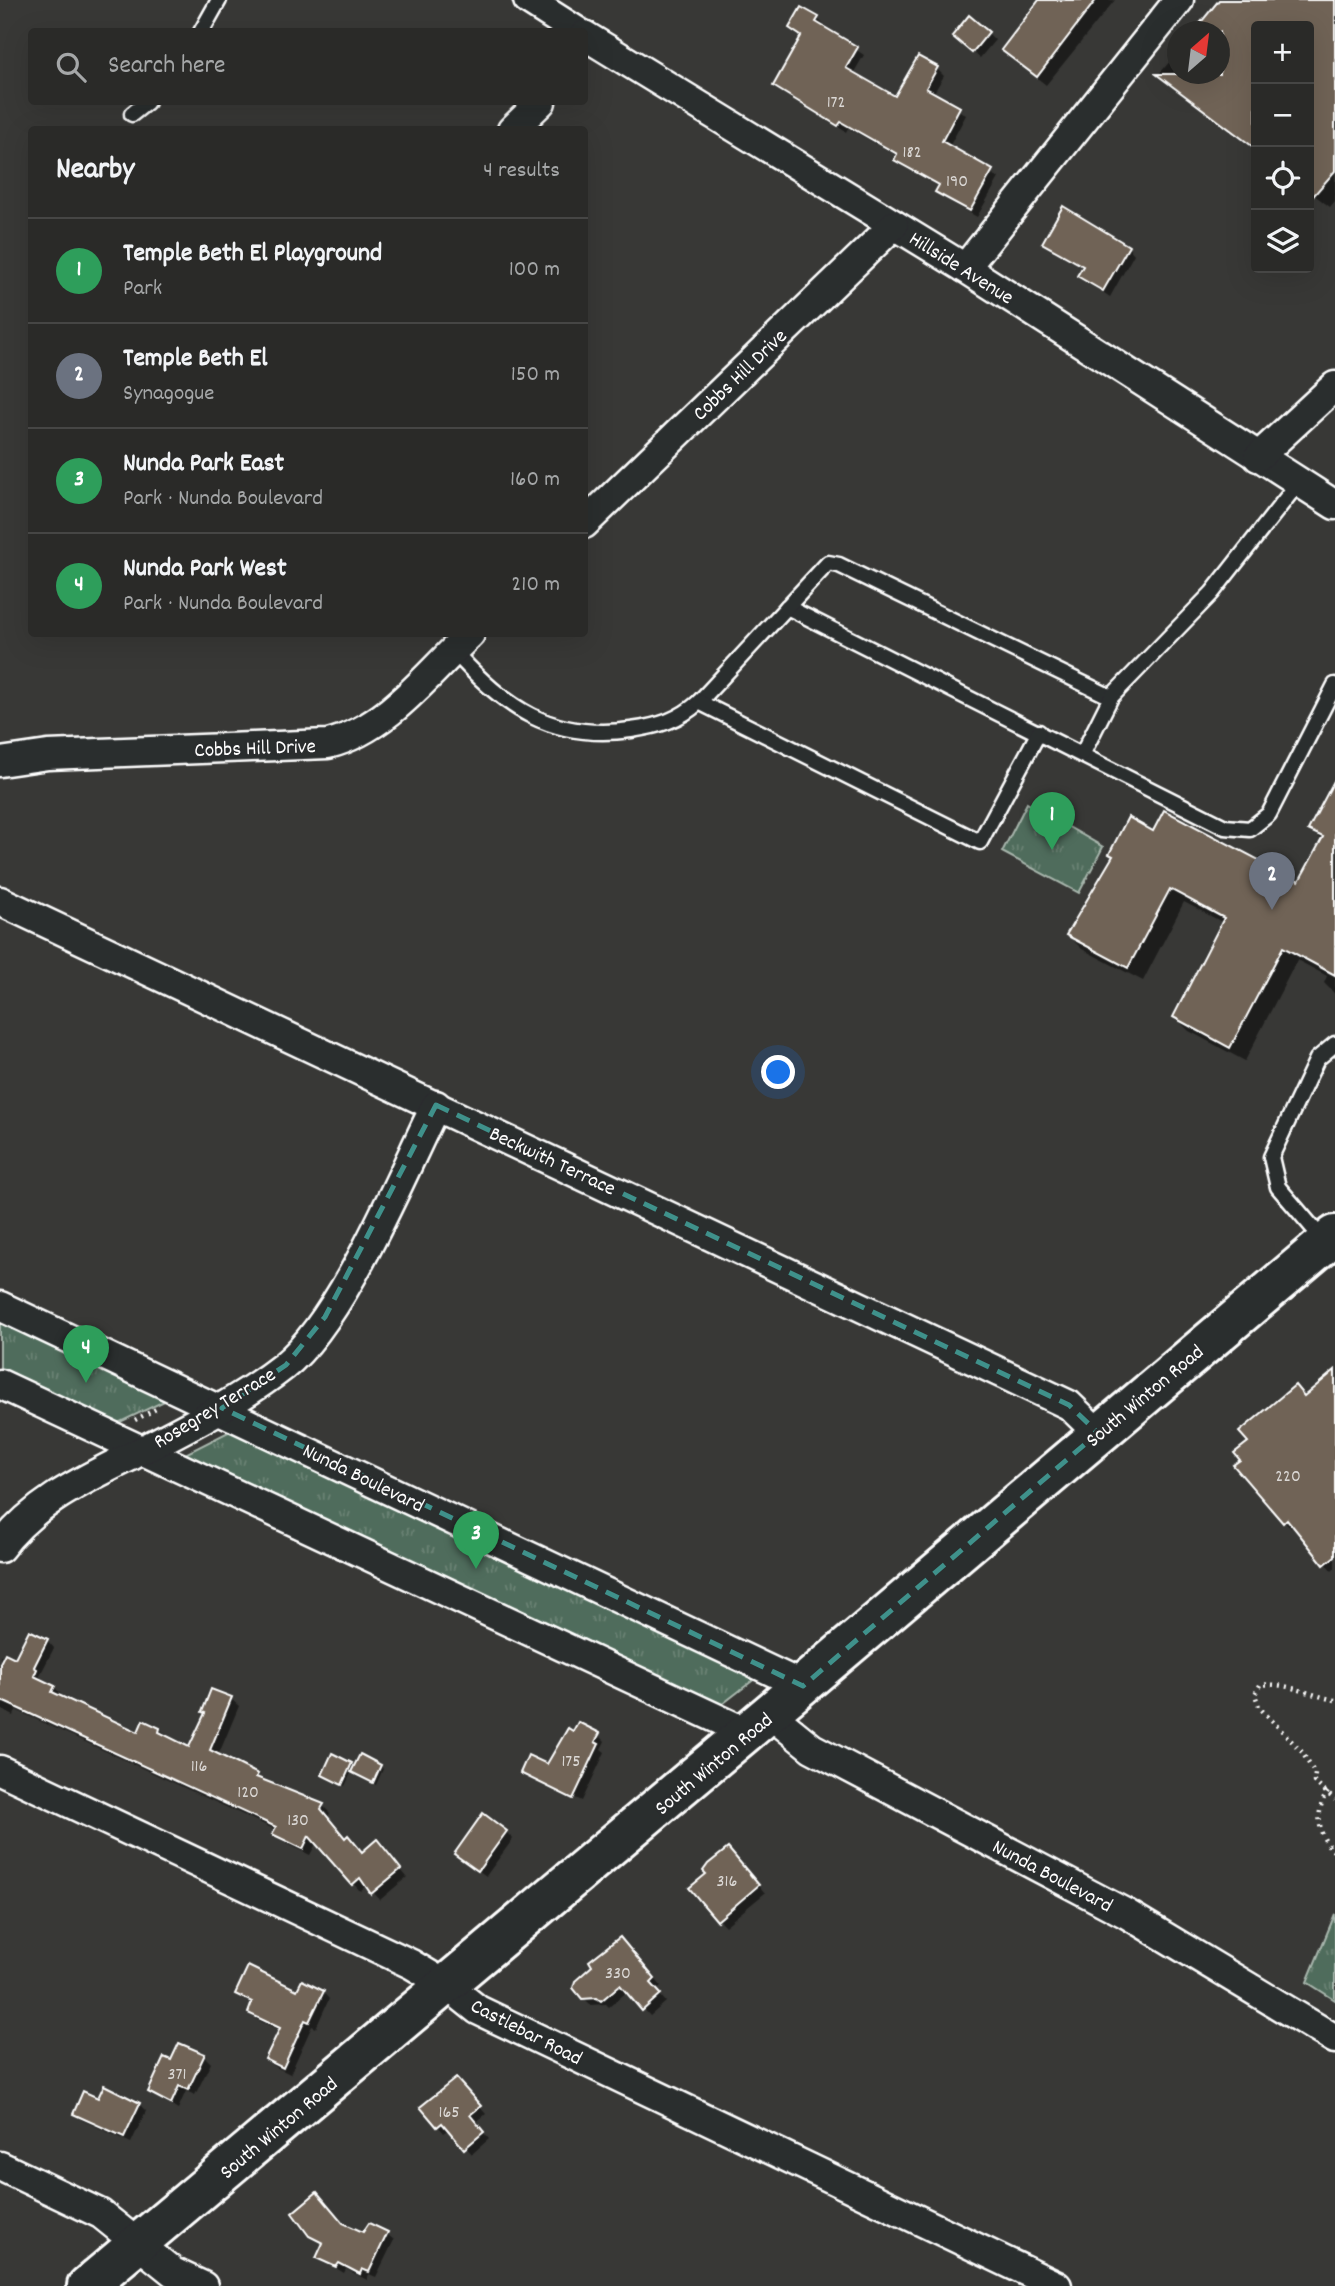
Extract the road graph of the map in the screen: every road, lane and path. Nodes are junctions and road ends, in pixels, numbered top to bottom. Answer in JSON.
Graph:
{"nodes":[{"id":1,"x":219,"y":0,"type":"edge"},
{"id":2,"x":528,"y":0,"type":"edge"},
{"id":3,"x":1179,"y":0,"type":"edge"},
{"id":4,"x":203,"y":28,"type":"edge"},
{"id":5,"x":566,"y":28,"type":"edge"},
{"id":6,"x":588,"y":44,"type":"edge"},
{"id":7,"x":143,"y":105,"type":"edge"},
{"id":8,"x":538,"y":105,"type":"edge"},
{"id":9,"x":132,"y":114,"type":"dead end"},
{"id":10,"x":516,"y":126,"type":"edge"},
{"id":11,"x":894,"y":225,"type":"junction"},
{"id":12,"x":965,"y":268,"type":"junction"},
{"id":13,"x":1335,"y":386,"type":"edge"},
{"id":14,"x":1258,"y":457,"type":"junction"},
{"id":15,"x":1298,"y":482,"type":"junction"},
{"id":16,"x":1335,"y":505,"type":"edge"},
{"id":17,"x":588,"y":520,"type":"edge"},
{"id":18,"x":787,"y":607,"type":"junction"},
{"id":19,"x":462,"y":642,"type":"edge"},
{"id":20,"x":1335,"y":685,"type":"edge"},
{"id":21,"x":1111,"y":697,"type":"junction"},
{"id":22,"x":699,"y":702,"type":"junction"},
{"id":23,"x":1039,"y":732,"type":"junction"},
{"id":24,"x":1083,"y":753,"type":"junction"},
{"id":25,"x":0,"y":762,"type":"edge"},
{"id":26,"x":0,"y":901,"type":"edge"},
{"id":27,"x":1335,"y":1044,"type":"edge"},
{"id":28,"x":436,"y":1105,"type":"junction"},
{"id":29,"x":1332,"y":1244,"type":"edge"},
{"id":30,"x":0,"y":1306,"type":"edge"},
{"id":31,"x":0,"y":1384,"type":"edge"},
{"id":32,"x":164,"y":1405,"type":"dead end"},
{"id":33,"x":222,"y":1408,"type":"junction"},
{"id":34,"x":124,"y":1426,"type":"dead end"},
{"id":35,"x":1098,"y":1433,"type":"junction"},
{"id":36,"x":142,"y":1450,"type":"junction"},
{"id":37,"x":0,"y":1548,"type":"edge"},
{"id":38,"x":803,"y":1686,"type":"junction"},
{"id":39,"x":1335,"y":1700,"type":"edge"},
{"id":40,"x":759,"y":1724,"type":"junction"},
{"id":41,"x":0,"y":1770,"type":"edge"},
{"id":42,"x":1328,"y":1792,"type":"junction"},
{"id":43,"x":1335,"y":1800,"type":"edge"},
{"id":44,"x":1335,"y":1852,"type":"edge"},
{"id":45,"x":447,"y":1986,"type":"junction"},
{"id":46,"x":1335,"y":2039,"type":"edge"},
{"id":47,"x":0,"y":2166,"type":"edge"},
{"id":48,"x":138,"y":2243,"type":"junction"},
{"id":49,"x":87,"y":2286,"type":"edge"},
{"id":50,"x":203,"y":2286,"type":"edge"},
{"id":51,"x":1057,"y":2286,"type":"edge"}],
"edges":[{"from":1,"to":4,"type":"lane"},
{"from":2,"to":5,"type":"street","name":"Hillside Avenue"},
{"from":3,"to":12,"type":"street"},
{"from":6,"to":11,"type":"street","name":"Hillside Avenue"},
{"from":7,"to":9,"type":"lane"},
{"from":8,"to":10,"type":"street"},
{"from":11,"to":12,"type":"street","name":"Hillside Avenue"},
{"from":11,"to":17,"type":"street","name":"Cobbs Hill Drive"},
{"from":12,"to":14,"type":"street","name":"Hillside Avenue"},
{"from":13,"to":14,"type":"street"},
{"from":14,"to":15,"type":"street","name":"Hillside Avenue"},
{"from":15,"to":16,"type":"street","name":"Hillside Avenue"},
{"from":15,"to":21,"type":"lane"},
{"from":18,"to":21,"type":"lane"},
{"from":18,"to":22,"type":"lane"},
{"from":18,"to":23,"type":"lane"},
{"from":19,"to":22,"type":"lane"},
{"from":19,"to":25,"type":"street","name":"Cobbs Hill Drive"},
{"from":20,"to":24,"type":"lane"},
{"from":21,"to":24,"type":"lane"},
{"from":22,"to":23,"type":"lane"},
{"from":23,"to":24,"type":"lane"},
{"from":26,"to":28,"type":"street","name":"Beckwith Terrace"},
{"from":27,"to":29,"type":"lane"},
{"from":28,"to":33,"type":"street","name":"Rosegrey Terrace"},
{"from":28,"to":35,"type":"street","name":"Beckwith Terrace"},
{"from":29,"to":35,"type":"main road","name":"South Winton Road"},
{"from":30,"to":33,"type":"street","name":"Nunda Boulevard"},
{"from":31,"to":36,"type":"street","name":"Nunda Boulevard"},
{"from":32,"to":34,"type":"path"},
{"from":33,"to":36,"type":"street","name":"Rosegrey Terrace"},
{"from":33,"to":38,"type":"street","name":"Nunda Boulevard"},
{"from":35,"to":38,"type":"main road","name":"South Winton Road"},
{"from":36,"to":37,"type":"street","name":"Rosegrey Terrace"},
{"from":36,"to":40,"type":"street","name":"Nunda Boulevard"},
{"from":38,"to":40,"type":"main road","name":"South Winton Road"},
{"from":39,"to":42,"type":"path"},
{"from":40,"to":45,"type":"main road","name":"South Winton Road"},
{"from":40,"to":46,"type":"street","name":"Nunda Boulevard"},
{"from":41,"to":45,"type":"street","name":"Castlebar Road"},
{"from":42,"to":43,"type":"path"},
{"from":42,"to":44,"type":"path"},
{"from":45,"to":48,"type":"main road","name":"South Winton Road"},
{"from":45,"to":51,"type":"street","name":"Castlebar Road"},
{"from":47,"to":48,"type":"street"},
{"from":48,"to":49,"type":"main road","name":"South Winton Road"},
{"from":48,"to":50,"type":"street"}]}
